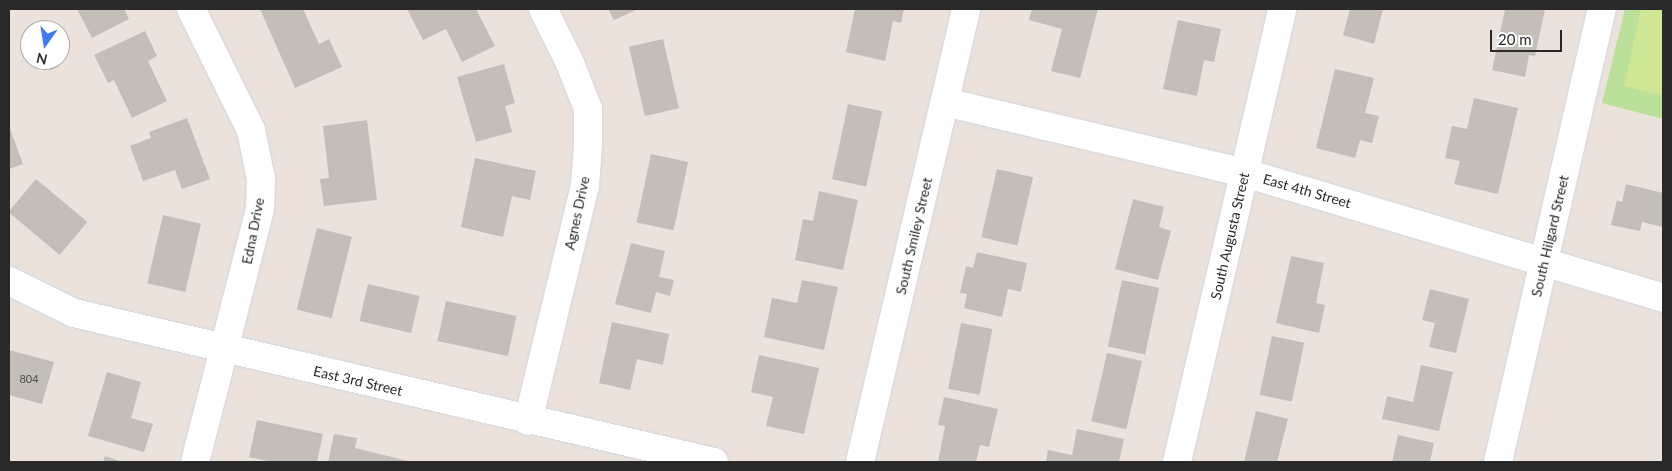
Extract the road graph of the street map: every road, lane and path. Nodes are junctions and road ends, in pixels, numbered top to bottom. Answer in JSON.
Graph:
{"nodes":[{"id":1,"x":191,"y":9,"type":"edge"},
{"id":2,"x":543,"y":9,"type":"edge"},
{"id":3,"x":966,"y":9,"type":"edge"},
{"id":4,"x":1282,"y":9,"type":"edge"},
{"id":5,"x":1602,"y":9,"type":"edge"},
{"id":6,"x":945,"y":102,"type":"junction"},
{"id":7,"x":1245,"y":173,"type":"junction"},
{"id":8,"x":1544,"y":261,"type":"junction"},
{"id":9,"x":9,"y":281,"type":"edge"},
{"id":10,"x":1663,"y":298,"type":"edge"},
{"id":11,"x":226,"y":350,"type":"junction"},
{"id":12,"x":528,"y":421,"type":"junction"},
{"id":13,"x":195,"y":462,"type":"edge"},
{"id":14,"x":714,"y":462,"type":"edge"},
{"id":15,"x":860,"y":462,"type":"edge"},
{"id":16,"x":1177,"y":462,"type":"edge"},
{"id":17,"x":1498,"y":462,"type":"edge"}],
"edges":[{"from":1,"to":11,"type":"street","name":"Edna Drive"},
{"from":2,"to":12,"type":"street","name":"Agnes Drive"},
{"from":3,"to":6,"type":"street","name":"South Smiley Street"},
{"from":4,"to":7,"type":"street","name":"South Augusta Street"},
{"from":5,"to":8,"type":"street","name":"South Hilgard Street"},
{"from":6,"to":7,"type":"street","name":"East 4th Street"},
{"from":6,"to":15,"type":"street","name":"South Smiley Street"},
{"from":7,"to":8,"type":"street","name":"East 4th Street"},
{"from":7,"to":16,"type":"street","name":"South Augusta Street"},
{"from":8,"to":10,"type":"street","name":"East 4th Street"},
{"from":8,"to":17,"type":"street","name":"South Hilgard Street"},
{"from":9,"to":11,"type":"street","name":"East 3rd Street"},
{"from":11,"to":12,"type":"street","name":"East 3rd Street"},
{"from":11,"to":13,"type":"street","name":"Edna Drive"},
{"from":12,"to":14,"type":"street","name":"East 3rd Street"}]}
